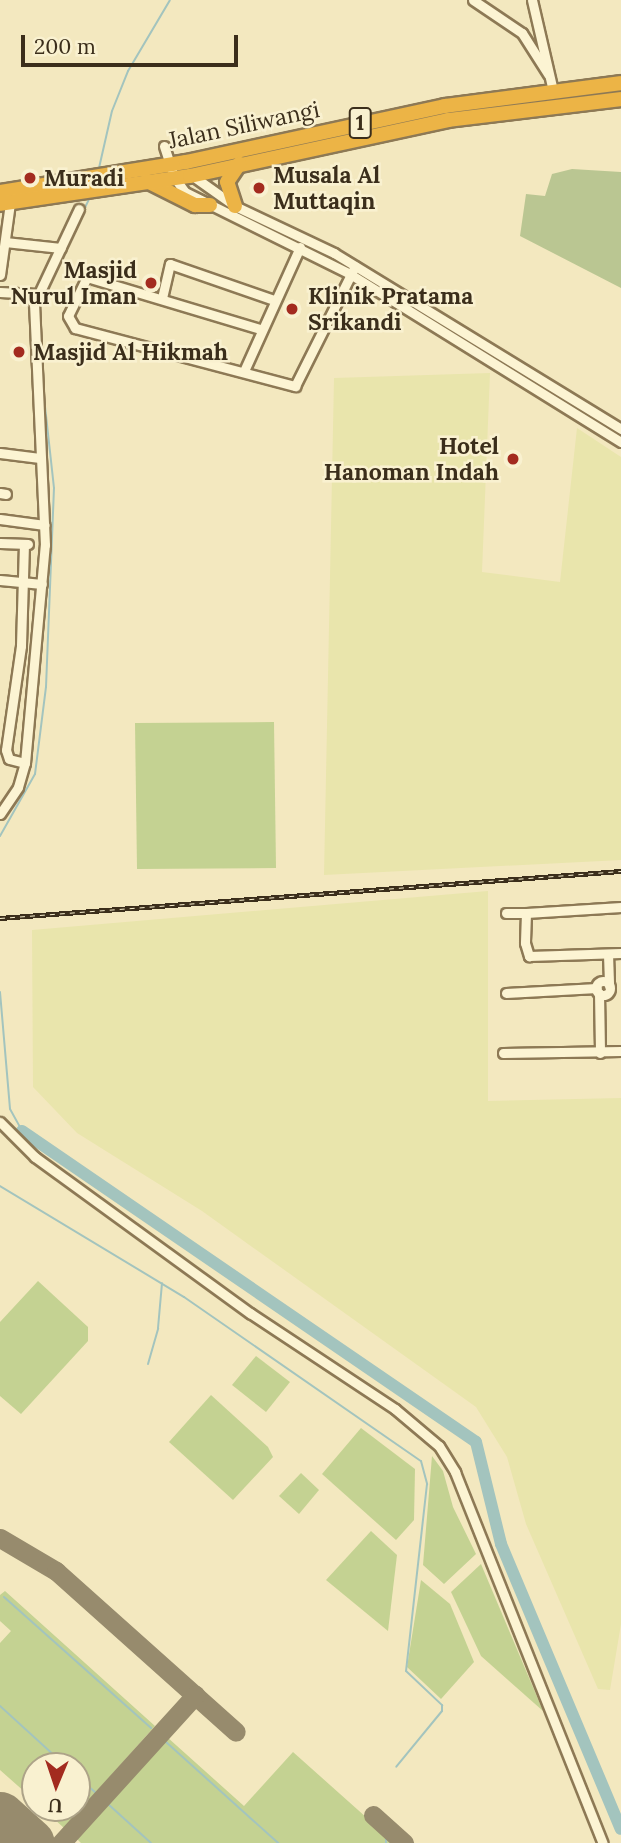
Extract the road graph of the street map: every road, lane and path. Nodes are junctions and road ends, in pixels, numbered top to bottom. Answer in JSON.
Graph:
{"nodes":[{"id":1,"x":473,"y":0,"type":"edge"},
{"id":2,"x":533,"y":0,"type":"edge"},
{"id":3,"x":537,"y":21,"type":"junction"},
{"id":4,"x":522,"y":33,"type":"junction"},
{"id":5,"x":548,"y":74,"type":"junction"},
{"id":6,"x":621,"y":83,"type":"edge"},
{"id":7,"x":553,"y":91,"type":"junction"},
{"id":8,"x":621,"y":99,"type":"edge"},
{"id":9,"x":164,"y":146,"type":"dead end"},
{"id":10,"x":239,"y":164,"type":"junction"},
{"id":11,"x":188,"y":169,"type":"junction"},
{"id":12,"x":172,"y":171,"type":"junction"},
{"id":13,"x":107,"y":181,"type":"junction"},
{"id":14,"x":147,"y":181,"type":"junction"},
{"id":15,"x":2,"y":194,"type":"edge"},
{"id":16,"x":210,"y":205,"type":"junction"},
{"id":17,"x":235,"y":206,"type":"junction"},
{"id":18,"x":79,"y":209,"type":"dead end"},
{"id":19,"x":5,"y":242,"type":"junction"},
{"id":20,"x":300,"y":247,"type":"junction"},
{"id":21,"x":61,"y":248,"type":"junction"},
{"id":22,"x":352,"y":270,"type":"junction"},
{"id":23,"x":0,"y":275,"type":"edge"},
{"id":24,"x":0,"y":292,"type":"edge"},
{"id":25,"x":37,"y":294,"type":"junction"},
{"id":26,"x":162,"y":298,"type":"junction"},
{"id":27,"x":274,"y":300,"type":"junction"},
{"id":28,"x":260,"y":329,"type":"junction"},
{"id":29,"x":244,"y":371,"type":"junction"},
{"id":30,"x":621,"y":429,"type":"edge"},
{"id":31,"x":621,"y":442,"type":"edge"},
{"id":32,"x":0,"y":453,"type":"edge"},
{"id":33,"x":40,"y":458,"type":"junction"},
{"id":34,"x":0,"y":519,"type":"edge"},
{"id":35,"x":45,"y":525,"type":"junction"},
{"id":36,"x":0,"y":543,"type":"edge"},
{"id":37,"x":0,"y":580,"type":"edge"},
{"id":38,"x":24,"y":583,"type":"junction"},
{"id":39,"x":41,"y":584,"type":"junction"},
{"id":40,"x":24,"y":763,"type":"junction"},
{"id":41,"x":0,"y":814,"type":"edge"},
{"id":42,"x":621,"y":907,"type":"edge"},
{"id":43,"x":526,"y":912,"type":"junction"},
{"id":44,"x":506,"y":913,"type":"dead end"},
{"id":45,"x":621,"y":953,"type":"edge"},
{"id":46,"x":608,"y":954,"type":"junction"},
{"id":47,"x":603,"y":990,"type":"junction"},
{"id":48,"x":621,"y":992,"type":"edge"},
{"id":49,"x":506,"y":993,"type":"dead end"},
{"id":50,"x":621,"y":1051,"type":"edge"},
{"id":51,"x":503,"y":1053,"type":"dead end"},
{"id":52,"x":600,"y":1053,"type":"junction"},
{"id":53,"x":0,"y":1122,"type":"edge"},
{"id":54,"x":603,"y":1843,"type":"edge"}],
"edges":[{"from":1,"to":4,"type":"street"},
{"from":2,"to":3,"type":"street"},
{"from":3,"to":4,"type":"street"},
{"from":3,"to":5,"type":"street"},
{"from":4,"to":5,"type":"street"},
{"from":5,"to":7,"type":"street"},
{"from":6,"to":7,"type":"highway","name":"Jalan Siliwangi","number":"1"},
{"from":7,"to":11,"type":"highway","name":"Jalan Siliwangi","number":"1"},
{"from":8,"to":10,"type":"highway","name":"Jalan Siliwangi","number":"1"},
{"from":9,"to":12,"type":"street"},
{"from":10,"to":11,"type":"highway","name":"Jalan Siliwangi","number":"1"},
{"from":10,"to":17,"type":"highway"},
{"from":11,"to":12,"type":"highway","name":"Jalan Siliwangi","number":"1"},
{"from":11,"to":17,"type":"street"},
{"from":12,"to":13,"type":"highway","name":"Jalan Siliwangi","number":"1"},
{"from":12,"to":14,"type":"highway","name":"Jalan Siliwangi","number":"1"},
{"from":12,"to":16,"type":"street"},
{"from":13,"to":14,"type":"highway","name":"Jalan Siliwangi","number":"1"},
{"from":13,"to":15,"type":"highway","name":"Jalan Siliwangi","number":"1"},
{"from":14,"to":16,"type":"highway"},
{"from":15,"to":19,"type":"street"},
{"from":16,"to":20,"type":"street"},
{"from":17,"to":22,"type":"street"},
{"from":18,"to":21,"type":"street"},
{"from":19,"to":21,"type":"street"},
{"from":19,"to":23,"type":"street"},
{"from":20,"to":22,"type":"street"},
{"from":20,"to":27,"type":"street"},
{"from":21,"to":25,"type":"street"},
{"from":22,"to":29,"type":"street"},
{"from":22,"to":30,"type":"street"},
{"from":22,"to":31,"type":"street"},
{"from":24,"to":25,"type":"street"},
{"from":25,"to":33,"type":"street"},
{"from":26,"to":27,"type":"street"},
{"from":26,"to":28,"type":"street"},
{"from":26,"to":29,"type":"street"},
{"from":27,"to":28,"type":"street"},
{"from":28,"to":29,"type":"street"},
{"from":32,"to":33,"type":"street"},
{"from":33,"to":35,"type":"street"},
{"from":34,"to":35,"type":"street"},
{"from":35,"to":39,"type":"street"},
{"from":36,"to":38,"type":"street"},
{"from":37,"to":38,"type":"street"},
{"from":38,"to":39,"type":"street"},
{"from":38,"to":40,"type":"street"},
{"from":39,"to":40,"type":"street"},
{"from":40,"to":41,"type":"street"},
{"from":42,"to":43,"type":"street"},
{"from":43,"to":44,"type":"street"},
{"from":43,"to":46,"type":"street"},
{"from":45,"to":46,"type":"street"},
{"from":46,"to":47,"type":"street"},
{"from":47,"to":48,"type":"street"},
{"from":47,"to":49,"type":"street"},
{"from":47,"to":52,"type":"street"},
{"from":50,"to":52,"type":"street"},
{"from":51,"to":52,"type":"street"},
{"from":53,"to":54,"type":"street"}]}
